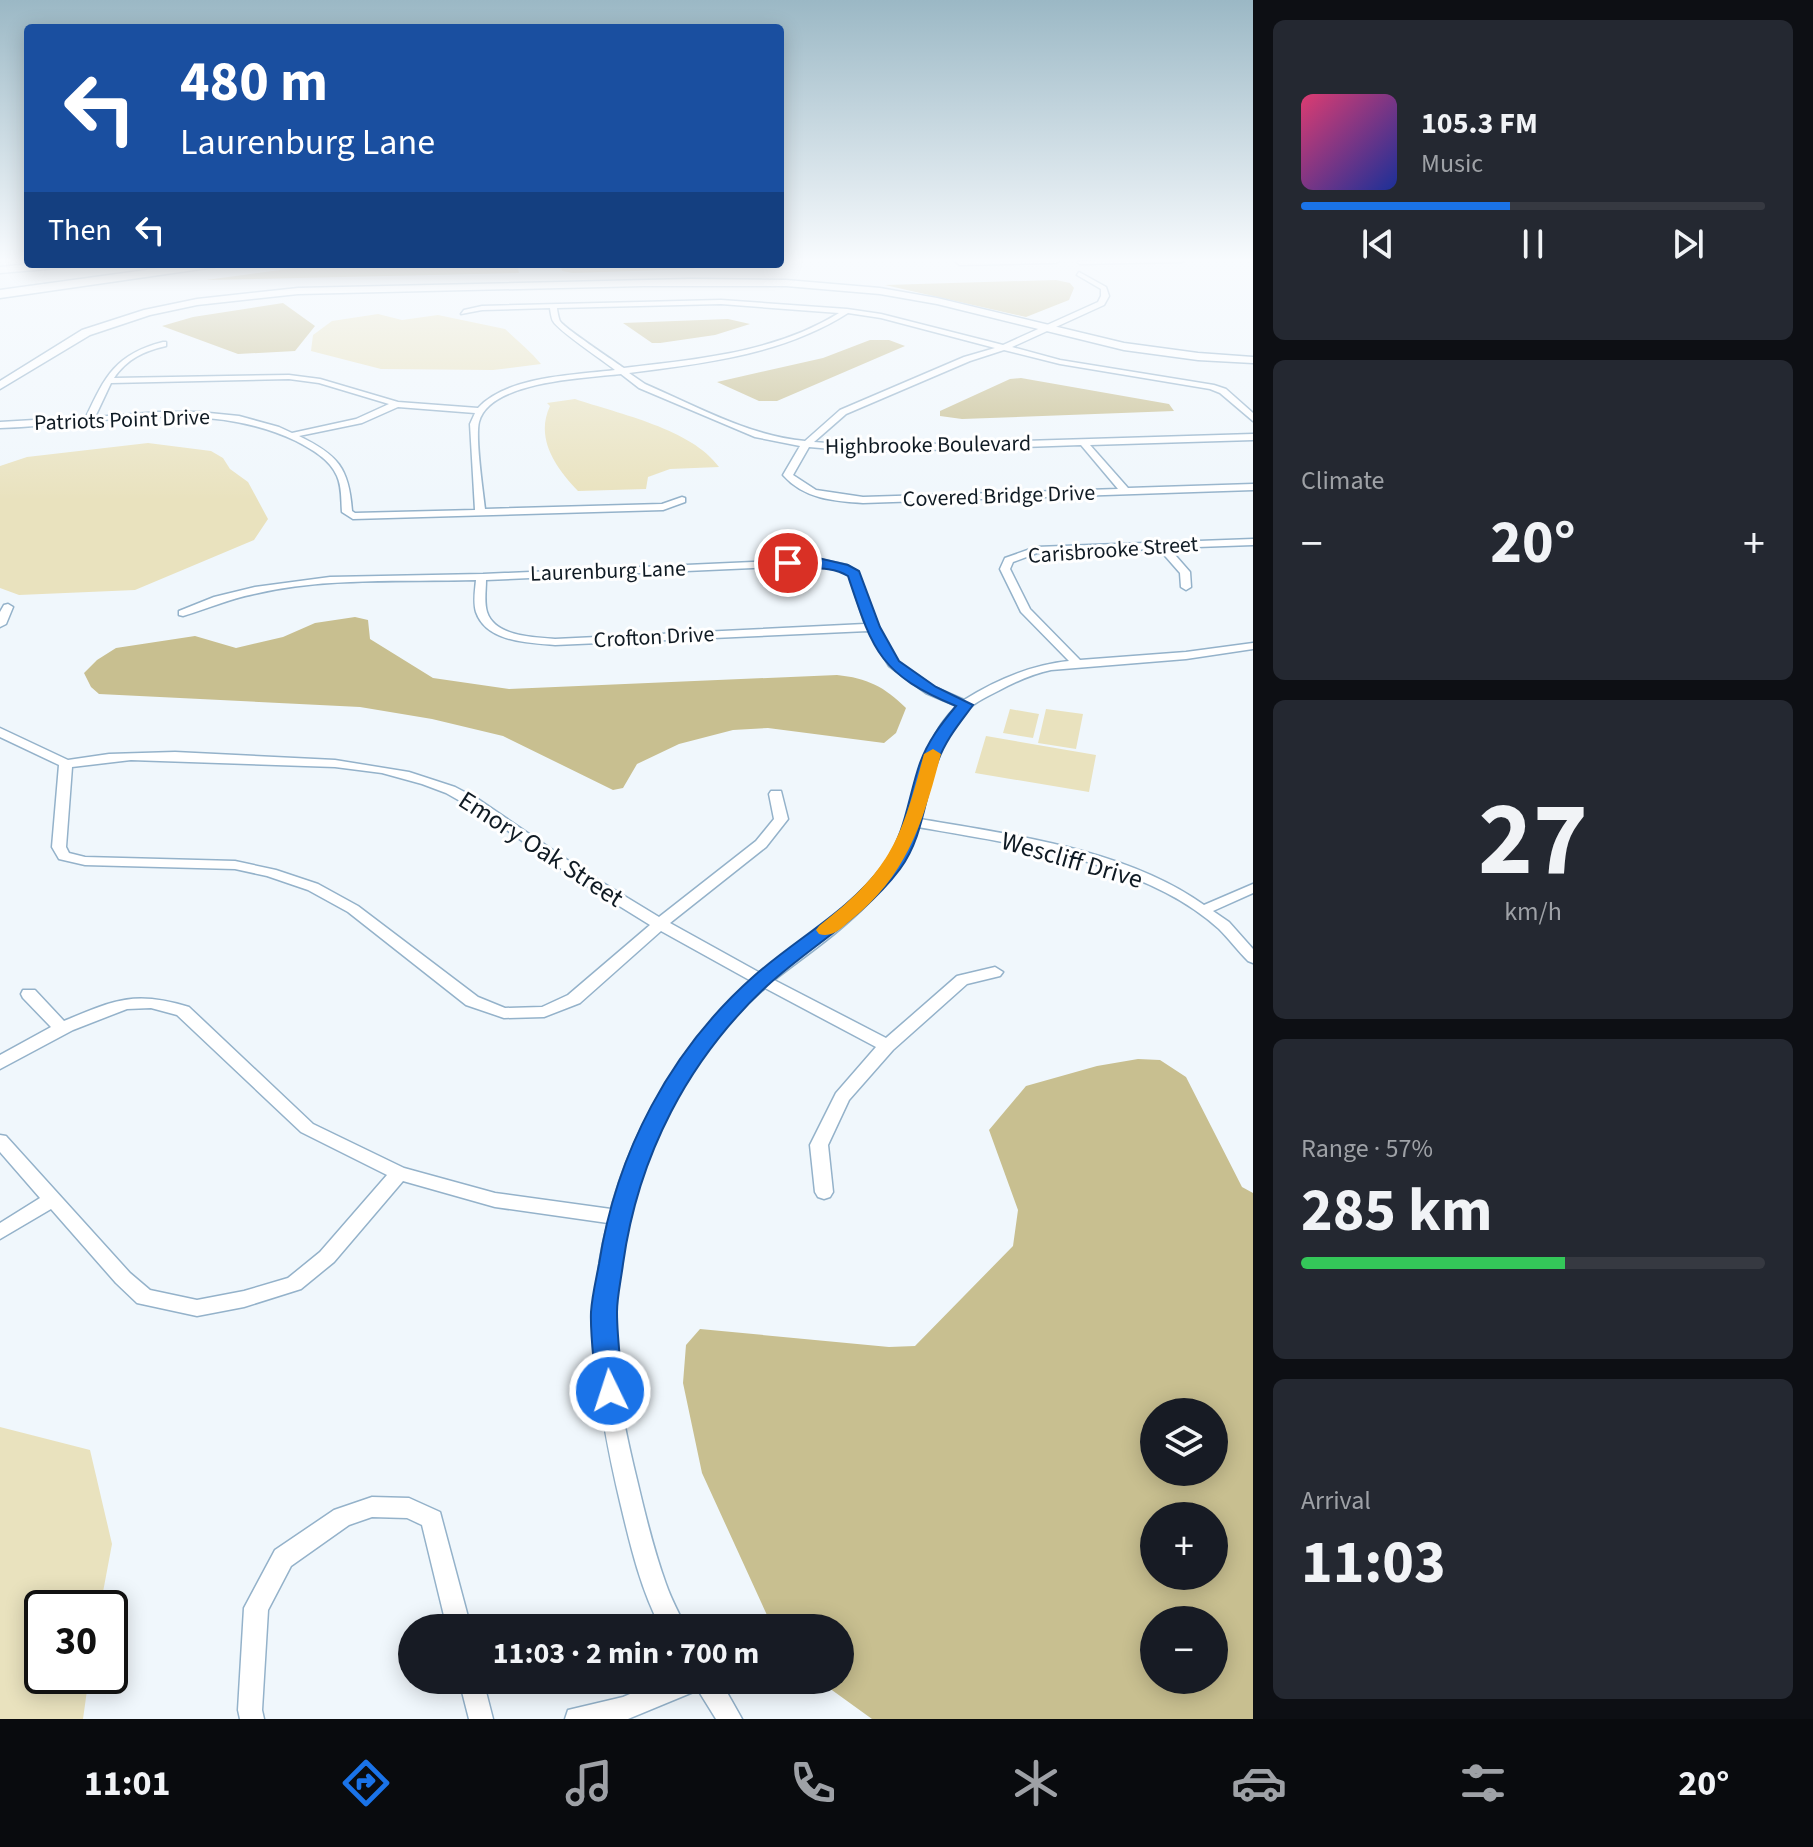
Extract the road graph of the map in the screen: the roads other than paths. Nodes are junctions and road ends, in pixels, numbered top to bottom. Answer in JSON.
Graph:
{"nodes":[{"id":1,"x":68,"y":340,"type":"edge"},
{"id":2,"x":582,"y":340,"type":"edge"},
{"id":3,"x":788,"y":340,"type":"edge"},
{"id":4,"x":976,"y":340,"type":"edge"},
{"id":5,"x":1001,"y":340,"type":"edge"},
{"id":6,"x":1019,"y":340,"type":"edge"},
{"id":7,"x":1071,"y":340,"type":"edge"},
{"id":8,"x":1087,"y":340,"type":"edge"},
{"id":9,"x":163,"y":344,"type":"dead end"},
{"id":10,"x":991,"y":344,"type":"junction"},
{"id":11,"x":1005,"y":348,"type":"junction"},
{"id":12,"x":967,"y":359,"type":"junction"},
{"id":13,"x":1253,"y":360,"type":"edge"},
{"id":14,"x":1253,"y":366,"type":"edge"},
{"id":15,"x":621,"y":371,"type":"junction"},
{"id":16,"x":106,"y":381,"type":"junction"},
{"id":17,"x":0,"y":386,"type":"edge"},
{"id":18,"x":397,"y":404,"type":"junction"},
{"id":19,"x":478,"y":411,"type":"junction"},
{"id":20,"x":1253,"y":418,"type":"edge"},
{"id":21,"x":89,"y":420,"type":"junction"},
{"id":22,"x":0,"y":425,"type":"edge"},
{"id":23,"x":294,"y":435,"type":"junction"},
{"id":24,"x":1253,"y":437,"type":"edge"},
{"id":25,"x":1083,"y":442,"type":"junction"},
{"id":26,"x":808,"y":446,"type":"junction"},
{"id":27,"x":1253,"y":487,"type":"edge"},
{"id":28,"x":1125,"y":491,"type":"junction"},
{"id":29,"x":682,"y":500,"type":"dead end"},
{"id":30,"x":480,"y":514,"type":"junction"},
{"id":31,"x":1253,"y":542,"type":"edge"},
{"id":32,"x":1161,"y":545,"type":"junction"},
{"id":33,"x":481,"y":577,"type":"junction"},
{"id":34,"x":1186,"y":587,"type":"dead end"},
{"id":35,"x":8,"y":607,"type":"dead end"},
{"id":36,"x":183,"y":613,"type":"dead end"},
{"id":37,"x":0,"y":624,"type":"edge"},
{"id":38,"x":872,"y":627,"type":"junction"},
{"id":39,"x":1253,"y":646,"type":"edge"},
{"id":40,"x":1078,"y":664,"type":"junction"},
{"id":41,"x":965,"y":705,"type":"junction"},
{"id":42,"x":0,"y":732,"type":"edge"},
{"id":43,"x":66,"y":764,"type":"junction"},
{"id":44,"x":776,"y":794,"type":"dead end"},
{"id":45,"x":915,"y":822,"type":"junction"},
{"id":46,"x":1253,"y":888,"type":"edge"},
{"id":47,"x":1204,"y":910,"type":"junction"},
{"id":48,"x":661,"y":923,"type":"junction"},
{"id":49,"x":1253,"y":958,"type":"edge"},
{"id":50,"x":995,"y":972,"type":"dead end"},
{"id":51,"x":762,"y":980,"type":"junction"},
{"id":52,"x":29,"y":994,"type":"dead end"},
{"id":53,"x":63,"y":1030,"type":"junction"},
{"id":54,"x":887,"y":1046,"type":"junction"},
{"id":55,"x":0,"y":1063,"type":"edge"},
{"id":56,"x":0,"y":1141,"type":"edge"},
{"id":57,"x":399,"y":1173,"type":"junction"},
{"id":58,"x":824,"y":1192,"type":"dead end"},
{"id":59,"x":53,"y":1199,"type":"junction"},
{"id":60,"x":618,"y":1217,"type":"junction"},
{"id":61,"x":0,"y":1232,"type":"edge"},
{"id":62,"x":456,"y":1614,"type":"edge"},
{"id":63,"x":666,"y":1614,"type":"edge"},
{"id":64,"x":475,"y":1694,"type":"edge"},
{"id":65,"x":659,"y":1694,"type":"edge"},
{"id":66,"x":715,"y":1694,"type":"edge"},
{"id":67,"x":252,"y":1719,"type":"edge"},
{"id":68,"x":481,"y":1719,"type":"edge"},
{"id":69,"x":577,"y":1719,"type":"edge"},
{"id":70,"x":730,"y":1719,"type":"edge"}],
"edges":[{"from":1,"to":17,"type":"street"},
{"from":2,"to":15,"type":"street","name":"Highbrooke Boulevard"},
{"from":3,"to":15,"type":"street"},
{"from":4,"to":10,"type":"street"},
{"from":5,"to":10,"type":"street"},
{"from":6,"to":11,"type":"street"},
{"from":7,"to":14,"type":"street"},
{"from":8,"to":13,"type":"street"},
{"from":9,"to":16,"type":"street"},
{"from":10,"to":11,"type":"street"},
{"from":10,"to":12,"type":"street"},
{"from":11,"to":12,"type":"street"},
{"from":11,"to":20,"type":"street"},
{"from":12,"to":26,"type":"street"},
{"from":15,"to":19,"type":"street"},
{"from":15,"to":26,"type":"street","name":"Highbrooke Boulevard"},
{"from":16,"to":18,"type":"street"},
{"from":16,"to":21,"type":"street"},
{"from":18,"to":19,"type":"street"},
{"from":18,"to":23,"type":"street"},
{"from":19,"to":30,"type":"street"},
{"from":21,"to":22,"type":"street","name":"Patriots Point Drive"},
{"from":21,"to":23,"type":"street","name":"Patriots Point Drive"},
{"from":23,"to":30,"type":"street","name":"Patriots Point Drive"},
{"from":24,"to":25,"type":"street","name":"Highbrooke Boulevard"},
{"from":25,"to":26,"type":"street","name":"Highbrooke Boulevard"},
{"from":25,"to":28,"type":"street"},
{"from":26,"to":28,"type":"street","name":"Covered Bridge Drive"},
{"from":27,"to":28,"type":"street","name":"Covered Bridge Drive"},
{"from":29,"to":30,"type":"street"},
{"from":31,"to":32,"type":"street","name":"Carisbrooke Street"},
{"from":32,"to":34,"type":"street"},
{"from":32,"to":40,"type":"street","name":"Carisbrooke Street"},
{"from":33,"to":36,"type":"street","name":"Laurenburg Lane"},
{"from":33,"to":38,"type":"street","name":"Laurenburg Lane"},
{"from":33,"to":38,"type":"street","name":"Crofton Drive"},
{"from":35,"to":37,"type":"street"},
{"from":38,"to":41,"type":"street","name":"Laurenburg Lane"},
{"from":39,"to":40,"type":"street"},
{"from":40,"to":41,"type":"street"},
{"from":41,"to":45,"type":"street"},
{"from":42,"to":43,"type":"street"},
{"from":43,"to":48,"type":"street","name":"Emory Oak Street"},
{"from":43,"to":48,"type":"street"},
{"from":44,"to":48,"type":"street"},
{"from":45,"to":47,"type":"street","name":"Wescliff Drive"},
{"from":45,"to":51,"type":"street"},
{"from":46,"to":47,"type":"street"},
{"from":47,"to":49,"type":"street","name":"Wescliff Drive"},
{"from":48,"to":51,"type":"street","name":"Emory Oak Street"},
{"from":50,"to":54,"type":"street"},
{"from":51,"to":54,"type":"street","name":"Emory Oak Street"},
{"from":51,"to":60,"type":"street"},
{"from":52,"to":53,"type":"street"},
{"from":53,"to":55,"type":"street"},
{"from":53,"to":57,"type":"street"},
{"from":54,"to":58,"type":"street"},
{"from":56,"to":59,"type":"street"},
{"from":57,"to":59,"type":"street"},
{"from":57,"to":60,"type":"street"},
{"from":59,"to":61,"type":"street"},
{"from":60,"to":63,"type":"street"},
{"from":62,"to":67,"type":"street"},
{"from":64,"to":68,"type":"street"},
{"from":65,"to":69,"type":"street"},
{"from":66,"to":70,"type":"street"}]}
